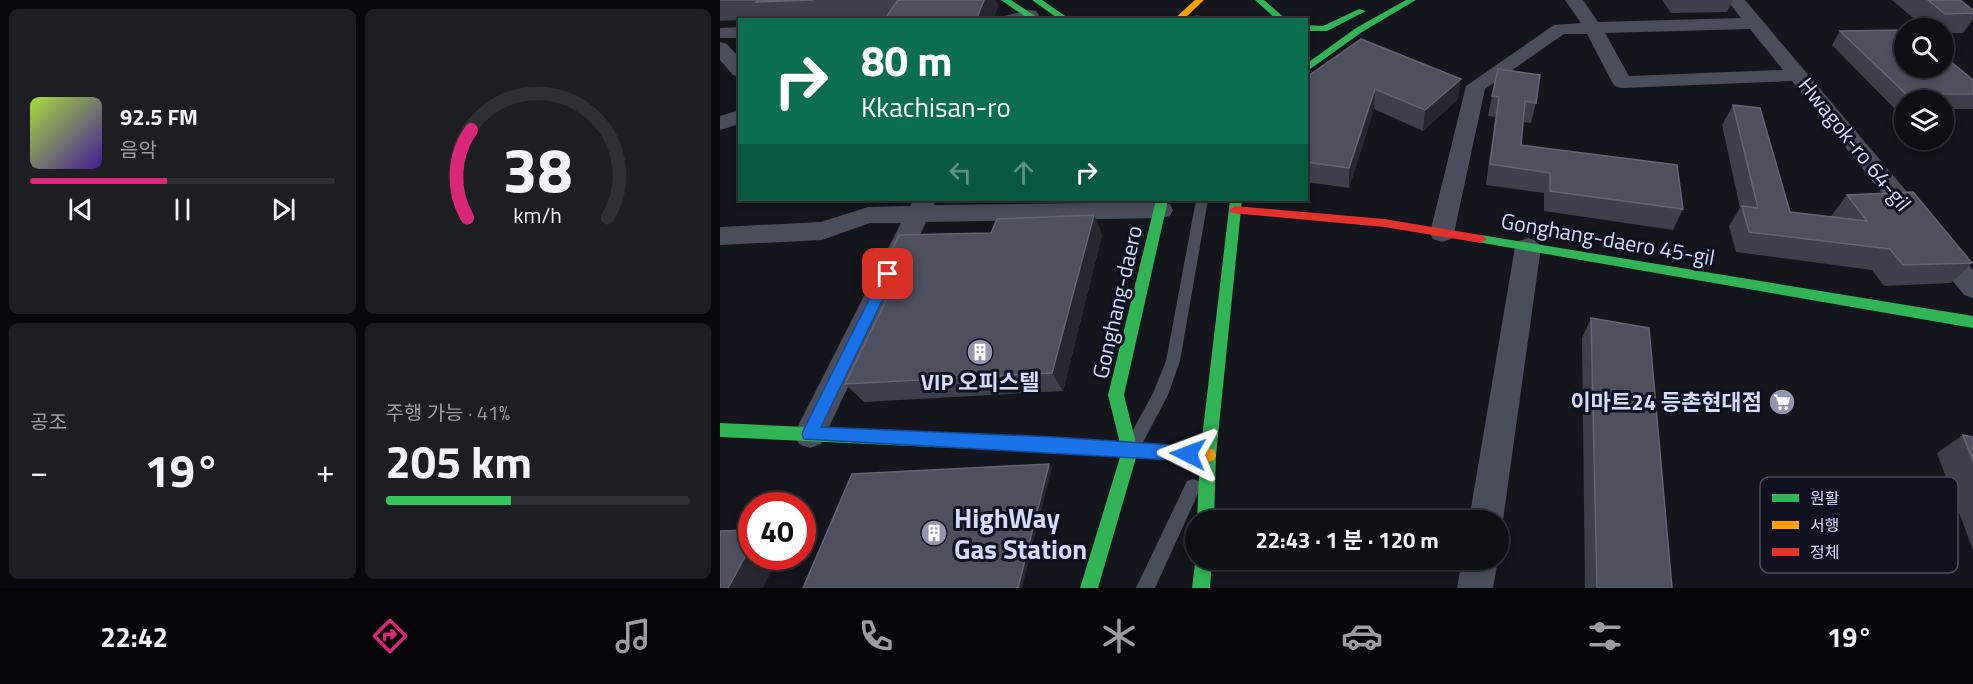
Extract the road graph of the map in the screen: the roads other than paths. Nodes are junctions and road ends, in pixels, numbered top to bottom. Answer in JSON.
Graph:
{"nodes":[{"id":1,"x":1005,"y":0,"type":"edge"},
{"id":2,"x":1200,"y":0,"type":"edge"},
{"id":3,"x":1412,"y":0,"type":"edge"},
{"id":4,"x":1574,"y":0,"type":"edge"},
{"id":5,"x":1736,"y":0,"type":"edge"},
{"id":6,"x":1252,"y":3,"type":"edge"},
{"id":7,"x":1374,"y":4,"type":"dead end"},
{"id":8,"x":1032,"y":14,"type":"edge"},
{"id":9,"x":1017,"y":18,"type":"edge"},
{"id":10,"x":1055,"y":18,"type":"edge"},
{"id":11,"x":1178,"y":18,"type":"edge"},
{"id":12,"x":1197,"y":18,"type":"edge"},
{"id":13,"x":1279,"y":18,"type":"edge"},
{"id":14,"x":1756,"y":23,"type":"junction"},
{"id":15,"x":1308,"y":28,"type":"edge"},
{"id":16,"x":1593,"y":28,"type":"junction"},
{"id":17,"x":738,"y":32,"type":"edge"},
{"id":18,"x":720,"y":33,"type":"edge"},
{"id":19,"x":720,"y":48,"type":"edge"},
{"id":20,"x":738,"y":68,"type":"edge"},
{"id":21,"x":1308,"y":68,"type":"edge"},
{"id":22,"x":1799,"y":75,"type":"junction"},
{"id":23,"x":738,"y":117,"type":"edge"},
{"id":24,"x":720,"y":124,"type":"edge"},
{"id":25,"x":1202,"y":201,"type":"edge"},
{"id":26,"x":1162,"y":205,"type":"edge"},
{"id":27,"x":1236,"y":205,"type":"edge"},
{"id":28,"x":861,"y":207,"type":"edge"},
{"id":29,"x":921,"y":207,"type":"edge"},
{"id":30,"x":1442,"y":233,"type":"junction"},
{"id":31,"x":720,"y":236,"type":"edge"},
{"id":32,"x":1528,"y":247,"type":"junction"},
{"id":33,"x":1973,"y":288,"type":"edge"},
{"id":34,"x":1973,"y":322,"type":"edge"},
{"id":35,"x":720,"y":430,"type":"edge"},
{"id":36,"x":810,"y":434,"type":"junction"},
{"id":37,"x":1130,"y":451,"type":"junction"},
{"id":38,"x":1208,"y":455,"type":"junction"},
{"id":39,"x":1205,"y":510,"type":"edge"},
{"id":40,"x":1488,"y":510,"type":"edge"},
{"id":41,"x":1202,"y":570,"type":"edge"},
{"id":42,"x":1478,"y":570,"type":"edge"},
{"id":43,"x":1089,"y":588,"type":"edge"},
{"id":44,"x":1145,"y":588,"type":"edge"},
{"id":45,"x":1201,"y":588,"type":"edge"},
{"id":46,"x":1475,"y":588,"type":"edge"}],
"edges":[{"from":1,"to":8,"type":"main road"},
{"from":2,"to":11,"type":"main road"},
{"from":2,"to":12,"type":"main road"},
{"from":3,"to":21,"type":"main road"},
{"from":4,"to":16,"type":"street"},
{"from":5,"to":14,"type":"street","name":"Hwagok-ro 64-gil"},
{"from":6,"to":13,"type":"main road"},
{"from":7,"to":15,"type":"main road"},
{"from":8,"to":9,"type":"street"},
{"from":8,"to":10,"type":"main road"},
{"from":14,"to":16,"type":"street"},
{"from":14,"to":22,"type":"street","name":"Hwagok-ro 64-gil"},
{"from":16,"to":22,"type":"street"},
{"from":16,"to":30,"type":"street"},
{"from":17,"to":18,"type":"street"},
{"from":19,"to":20,"type":"street"},
{"from":22,"to":33,"type":"street","name":"Hwagok-ro 64-gil"},
{"from":23,"to":24,"type":"street"},
{"from":25,"to":37,"type":"lane"},
{"from":26,"to":29,"type":"street"},
{"from":26,"to":37,"type":"main road","name":"Gonghang-daero"},
{"from":27,"to":30,"type":"main road","name":"Gonghang-daero 45-gil"},
{"from":27,"to":38,"type":"main road"},
{"from":28,"to":29,"type":"street"},
{"from":28,"to":31,"type":"street"},
{"from":29,"to":36,"type":"street"},
{"from":30,"to":32,"type":"main road","name":"Gonghang-daero 45-gil"},
{"from":32,"to":34,"type":"main road","name":"Gonghang-daero 45-gil"},
{"from":32,"to":40,"type":"street"},
{"from":35,"to":36,"type":"main road"},
{"from":36,"to":37,"type":"main road"},
{"from":37,"to":38,"type":"main road"},
{"from":37,"to":43,"type":"main road"},
{"from":38,"to":39,"type":"main road"},
{"from":38,"to":44,"type":"lane"},
{"from":41,"to":45,"type":"main road"},
{"from":42,"to":46,"type":"street"}]}
